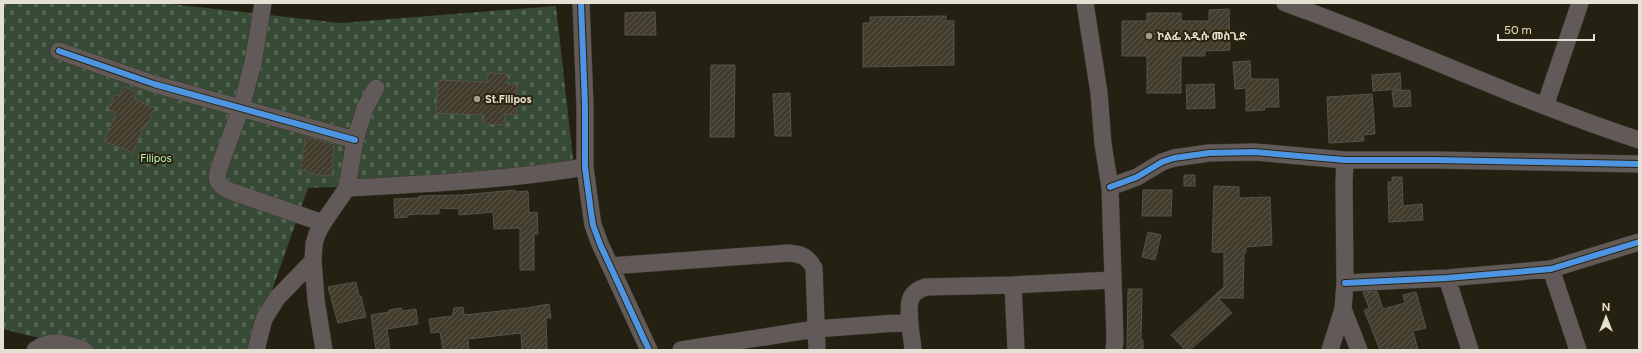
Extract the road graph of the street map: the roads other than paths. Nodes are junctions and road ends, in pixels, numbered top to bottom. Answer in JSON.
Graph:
{"nodes":[{"id":1,"x":263,"y":3,"type":"edge"},
{"id":2,"x":581,"y":3,"type":"edge"},
{"id":3,"x":1085,"y":3,"type":"edge"},
{"id":4,"x":1285,"y":3,"type":"edge"},
{"id":5,"x":1580,"y":3,"type":"edge"},
{"id":6,"x":59,"y":51,"type":"dead end"},
{"id":7,"x":376,"y":88,"type":"dead end"},
{"id":8,"x":1545,"y":106,"type":"junction"},
{"id":9,"x":241,"y":108,"type":"junction"},
{"id":10,"x":355,"y":140,"type":"junction"},
{"id":11,"x":1639,"y":140,"type":"edge"},
{"id":12,"x":1346,"y":160,"type":"junction"},
{"id":13,"x":1639,"y":164,"type":"edge"},
{"id":14,"x":585,"y":167,"type":"junction"},
{"id":15,"x":1110,"y":187,"type":"junction"},
{"id":16,"x":347,"y":188,"type":"junction"},
{"id":17,"x":323,"y":223,"type":"junction"},
{"id":18,"x":1639,"y":242,"type":"edge"},
{"id":19,"x":313,"y":260,"type":"junction"},
{"id":20,"x":610,"y":266,"type":"junction"},
{"id":21,"x":1552,"y":269,"type":"junction"},
{"id":22,"x":1447,"y":278,"type":"junction"},
{"id":23,"x":1113,"y":280,"type":"junction"},
{"id":24,"x":1345,"y":283,"type":"junction"},
{"id":25,"x":1013,"y":285,"type":"junction"},
{"id":26,"x":1343,"y":309,"type":"junction"},
{"id":27,"x":910,"y":322,"type":"junction"},
{"id":28,"x":815,"y":329,"type":"junction"},
{"id":29,"x":35,"y":350,"type":"edge"},
{"id":30,"x":84,"y":350,"type":"edge"},
{"id":31,"x":256,"y":350,"type":"edge"},
{"id":32,"x":324,"y":350,"type":"edge"},
{"id":33,"x":649,"y":350,"type":"edge"},
{"id":34,"x":680,"y":350,"type":"edge"},
{"id":35,"x":817,"y":350,"type":"edge"},
{"id":36,"x":914,"y":350,"type":"edge"},
{"id":37,"x":1016,"y":350,"type":"edge"},
{"id":38,"x":1114,"y":350,"type":"edge"},
{"id":39,"x":1330,"y":350,"type":"edge"},
{"id":40,"x":1358,"y":350,"type":"edge"},
{"id":41,"x":1470,"y":350,"type":"edge"},
{"id":42,"x":1578,"y":350,"type":"edge"}],
"edges":[{"from":1,"to":9,"type":"street"},
{"from":2,"to":14,"type":"street"},
{"from":3,"to":15,"type":"street"},
{"from":4,"to":8,"type":"street"},
{"from":5,"to":8,"type":"street"},
{"from":6,"to":9,"type":"street"},
{"from":7,"to":10,"type":"street"},
{"from":8,"to":11,"type":"street"},
{"from":9,"to":10,"type":"street"},
{"from":9,"to":17,"type":"street"},
{"from":10,"to":16,"type":"street"},
{"from":12,"to":13,"type":"street"},
{"from":12,"to":15,"type":"street"},
{"from":12,"to":24,"type":"street"},
{"from":14,"to":16,"type":"street"},
{"from":14,"to":20,"type":"street"},
{"from":15,"to":23,"type":"street"},
{"from":16,"to":17,"type":"street"},
{"from":17,"to":19,"type":"street"},
{"from":18,"to":21,"type":"street"},
{"from":19,"to":31,"type":"street"},
{"from":19,"to":32,"type":"street"},
{"from":20,"to":28,"type":"street"},
{"from":20,"to":33,"type":"street"},
{"from":21,"to":22,"type":"street"},
{"from":21,"to":42,"type":"street"},
{"from":22,"to":24,"type":"street"},
{"from":22,"to":41,"type":"street"},
{"from":23,"to":25,"type":"street"},
{"from":23,"to":38,"type":"street"},
{"from":24,"to":26,"type":"street"},
{"from":25,"to":27,"type":"street"},
{"from":25,"to":37,"type":"street"},
{"from":26,"to":39,"type":"street"},
{"from":26,"to":40,"type":"street"},
{"from":27,"to":28,"type":"street"},
{"from":27,"to":36,"type":"street"},
{"from":28,"to":34,"type":"street"},
{"from":28,"to":35,"type":"street"},
{"from":29,"to":30,"type":"street"}]}
